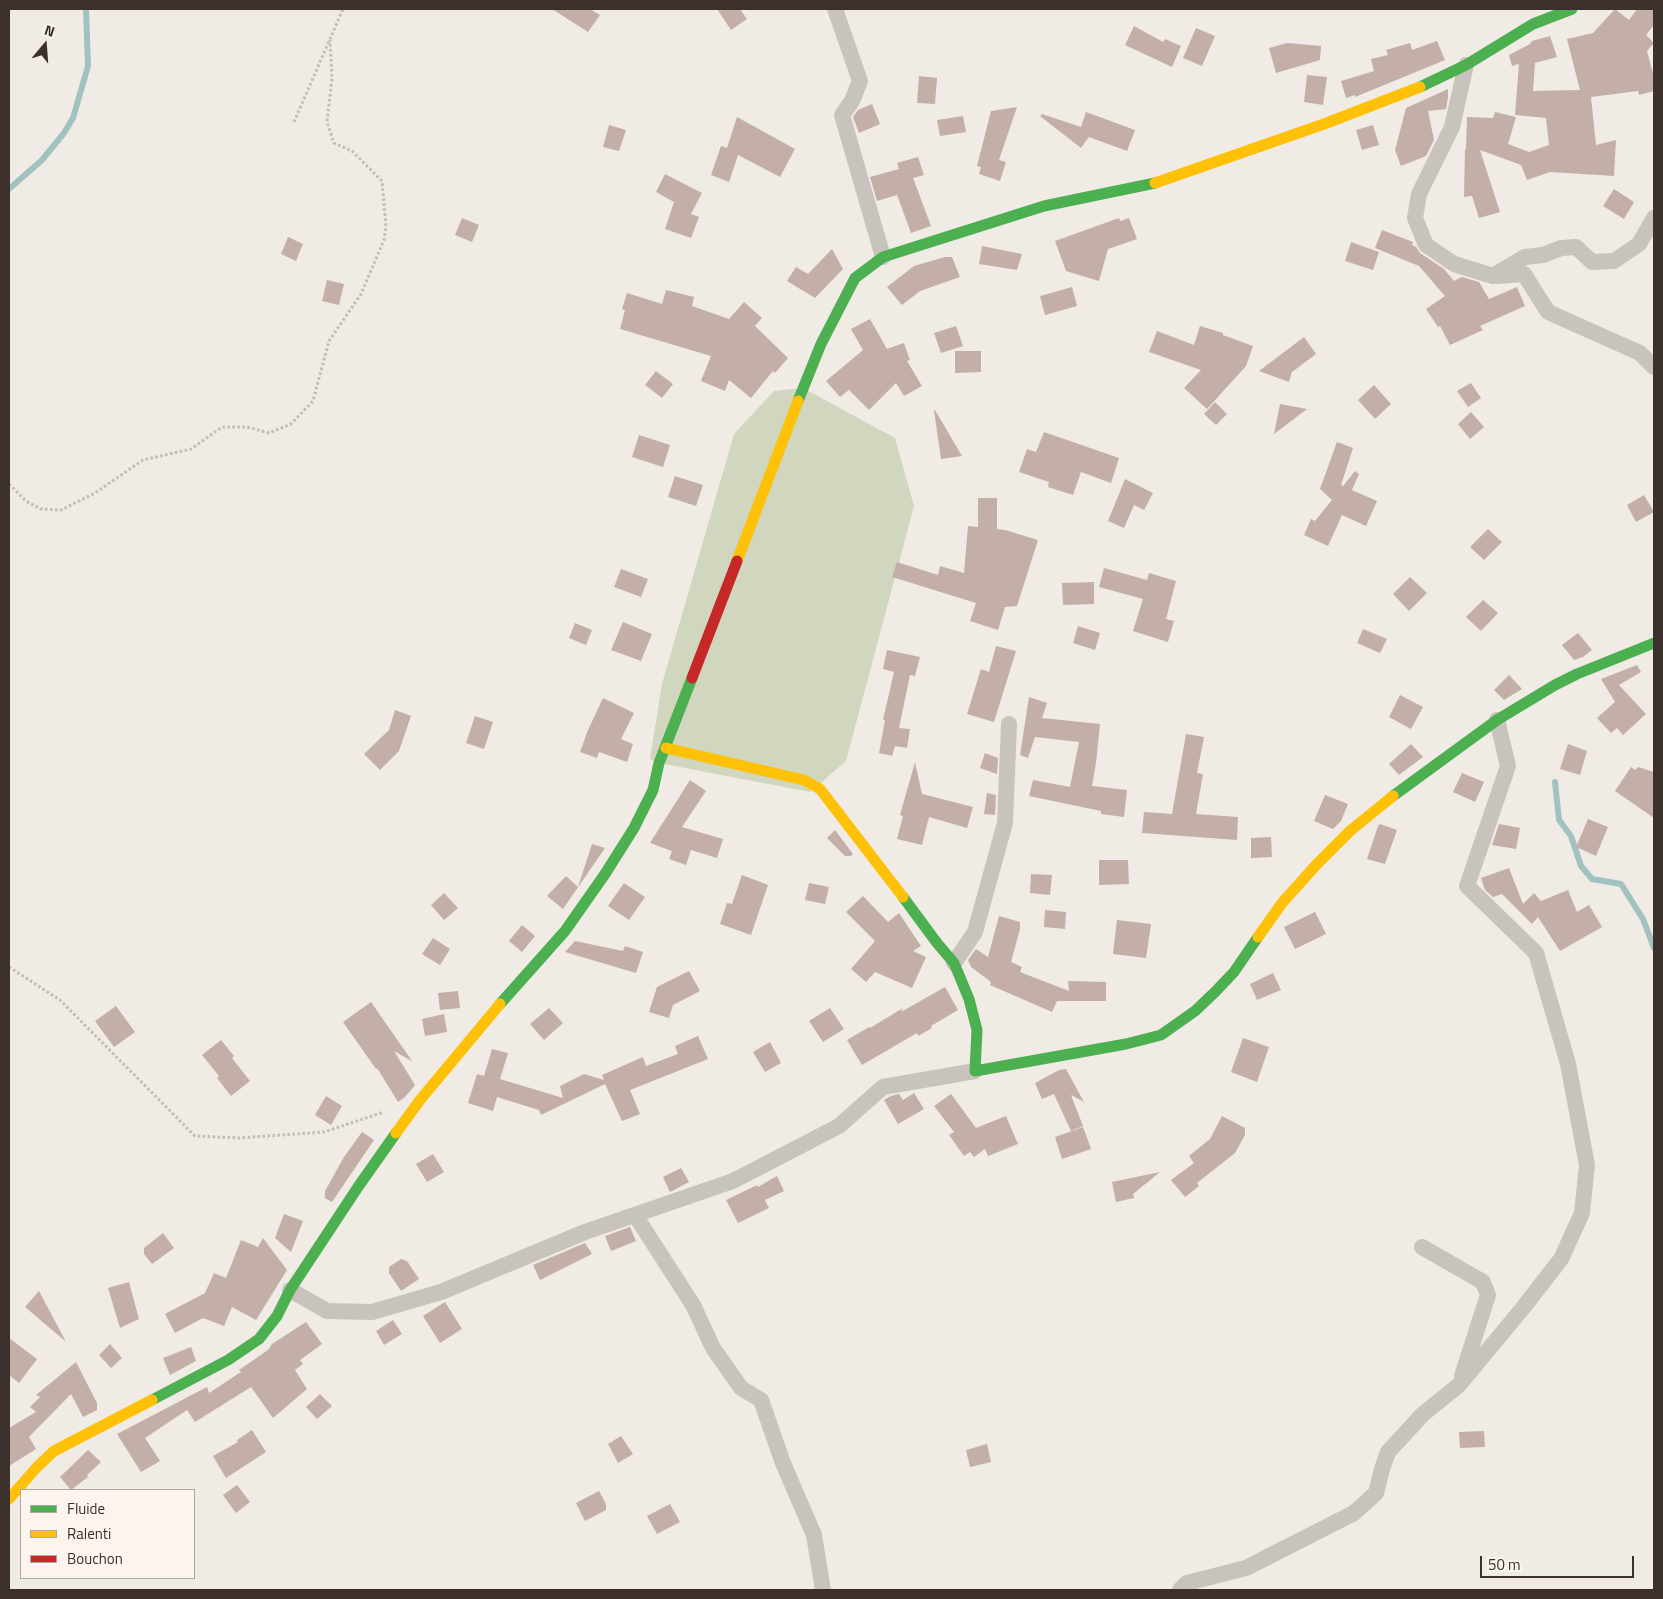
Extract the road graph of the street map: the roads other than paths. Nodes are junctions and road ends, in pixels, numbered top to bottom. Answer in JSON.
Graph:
{"nodes":[{"id":1,"x":835,"y":9,"type":"edge"},
{"id":2,"x":1572,"y":9,"type":"edge"},
{"id":3,"x":1466,"y":66,"type":"junction"},
{"id":4,"x":1654,"y":218,"type":"edge"},
{"id":5,"x":883,"y":256,"type":"junction"},
{"id":6,"x":1492,"y":276,"type":"junction"},
{"id":7,"x":1654,"y":367,"type":"edge"},
{"id":8,"x":1654,"y":643,"type":"edge"},
{"id":9,"x":1497,"y":720,"type":"junction"},
{"id":10,"x":1009,"y":724,"type":"dead end"},
{"id":11,"x":666,"y":748,"type":"junction"},
{"id":12,"x":954,"y":963,"type":"junction"},
{"id":13,"x":975,"y":1071,"type":"junction"},
{"id":14,"x":635,"y":1215,"type":"junction"},
{"id":15,"x":1422,"y":1247,"type":"dead end"},
{"id":16,"x":290,"y":1290,"type":"junction"},
{"id":17,"x":1459,"y":1386,"type":"junction"},
{"id":18,"x":9,"y":1499,"type":"edge"},
{"id":19,"x":824,"y":1590,"type":"edge"},
{"id":20,"x":1180,"y":1590,"type":"edge"}],
"edges":[{"from":1,"to":5,"type":"street"},
{"from":2,"to":3,"type":"street"},
{"from":3,"to":5,"type":"street"},
{"from":3,"to":6,"type":"street"},
{"from":4,"to":6,"type":"street"},
{"from":5,"to":11,"type":"street"},
{"from":6,"to":7,"type":"street"},
{"from":8,"to":9,"type":"street"},
{"from":9,"to":13,"type":"street"},
{"from":9,"to":17,"type":"street"},
{"from":10,"to":12,"type":"street"},
{"from":11,"to":12,"type":"street"},
{"from":11,"to":16,"type":"street"},
{"from":12,"to":13,"type":"street"},
{"from":13,"to":14,"type":"street"},
{"from":14,"to":16,"type":"street"},
{"from":14,"to":19,"type":"street"},
{"from":15,"to":17,"type":"street"},
{"from":16,"to":18,"type":"street"},
{"from":17,"to":20,"type":"street"}]}
